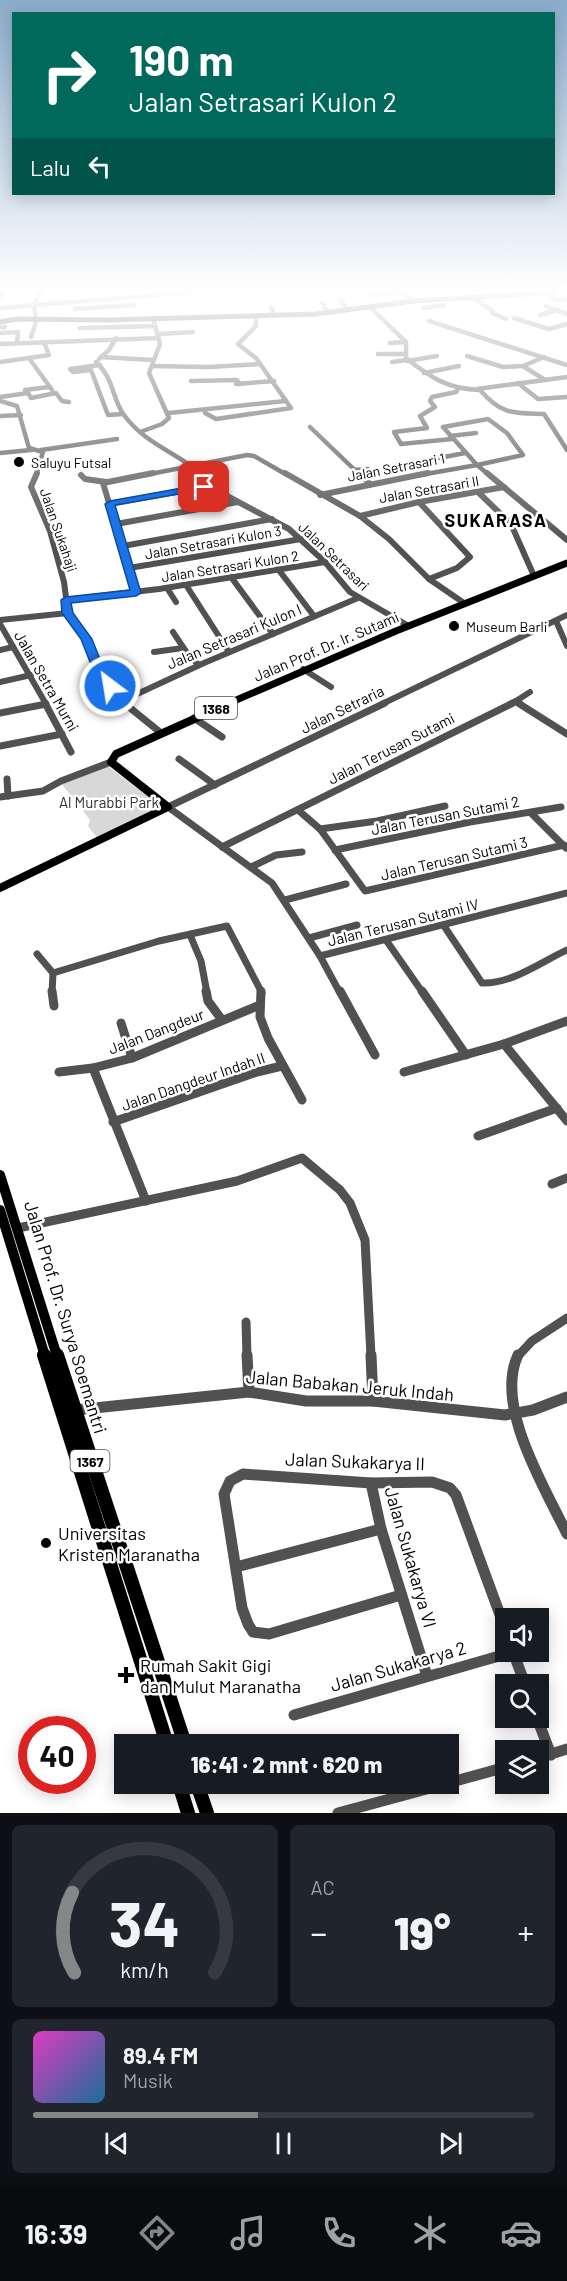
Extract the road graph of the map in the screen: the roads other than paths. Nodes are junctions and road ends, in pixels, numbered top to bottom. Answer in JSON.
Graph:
{"nodes":[{"id":1,"x":42,"y":377,"type":"edge"},
{"id":2,"x":97,"y":377,"type":"edge"},
{"id":3,"x":109,"y":377,"type":"edge"},
{"id":4,"x":152,"y":377,"type":"edge"},
{"id":5,"x":270,"y":377,"type":"edge"},
{"id":6,"x":432,"y":377,"type":"edge"},
{"id":7,"x":540,"y":377,"type":"edge"},
{"id":8,"x":567,"y":377,"type":"edge"},
{"id":9,"x":545,"y":380,"type":"junction"},
{"id":10,"x":191,"y":381,"type":"dead end"},
{"id":11,"x":221,"y":381,"type":"junction"},
{"id":12,"x":274,"y":381,"type":"junction"},
{"id":13,"x":518,"y":383,"type":"junction"},
{"id":14,"x":202,"y":384,"type":"dead end"},
{"id":15,"x":231,"y":384,"type":"dead end"},
{"id":16,"x":240,"y":384,"type":"junction"},
{"id":17,"x":458,"y":389,"type":"junction"},
{"id":18,"x":477,"y":389,"type":"junction"},
{"id":19,"x":28,"y":394,"type":"junction"},
{"id":20,"x":567,"y":397,"type":"edge"},
{"id":21,"x":0,"y":400,"type":"edge"},
{"id":22,"x":285,"y":401,"type":"junction"},
{"id":23,"x":69,"y":402,"type":"dead end"},
{"id":24,"x":169,"y":413,"type":"junction"},
{"id":25,"x":205,"y":413,"type":"dead end"},
{"id":26,"x":123,"y":414,"type":"junction"},
{"id":27,"x":21,"y":415,"type":"junction"},
{"id":28,"x":0,"y":416,"type":"edge"},
{"id":29,"x":310,"y":427,"type":"dead end"},
{"id":30,"x":140,"y":432,"type":"junction"},
{"id":31,"x":476,"y":432,"type":"dead end"},
{"id":32,"x":451,"y":438,"type":"junction"},
{"id":33,"x":117,"y":439,"type":"dead end"},
{"id":34,"x":31,"y":450,"type":"junction"},
{"id":35,"x":41,"y":450,"type":"junction"},
{"id":36,"x":567,"y":450,"type":"edge"},
{"id":37,"x":0,"y":453,"type":"edge"},
{"id":38,"x":465,"y":453,"type":"junction"},
{"id":39,"x":440,"y":458,"type":"dead end"},
{"id":40,"x":476,"y":464,"type":"junction"},
{"id":41,"x":193,"y":466,"type":"junction"},
{"id":42,"x":368,"y":469,"type":"dead end"},
{"id":43,"x":354,"y":470,"type":"junction"},
{"id":44,"x":81,"y":475,"type":"dead end"},
{"id":45,"x":106,"y":482,"type":"junction"},
{"id":46,"x":370,"y":484,"type":"junction"},
{"id":47,"x":215,"y":485,"type":"junction"},
{"id":48,"x":504,"y":488,"type":"junction"},
{"id":49,"x":478,"y":492,"type":"junction"},
{"id":50,"x":320,"y":495,"type":"junction"},
{"id":51,"x":238,"y":502,"type":"junction"},
{"id":52,"x":419,"y":502,"type":"junction"},
{"id":53,"x":110,"y":504,"type":"junction"},
{"id":54,"x":360,"y":516,"type":"junction"},
{"id":55,"x":273,"y":519,"type":"junction"},
{"id":56,"x":116,"y":524,"type":"junction"},
{"id":57,"x":301,"y":539,"type":"junction"},
{"id":58,"x":567,"y":540,"type":"edge"},
{"id":59,"x":123,"y":546,"type":"junction"},
{"id":60,"x":326,"y":562,"type":"junction"},
{"id":61,"x":565,"y":566,"type":"edge"},
{"id":62,"x":129,"y":568,"type":"junction"},
{"id":63,"x":279,"y":569,"type":"junction"},
{"id":64,"x":534,"y":576,"type":"junction"},
{"id":65,"x":231,"y":577,"type":"junction"},
{"id":66,"x":429,"y":579,"type":"junction"},
{"id":67,"x":186,"y":585,"type":"junction"},
{"id":68,"x":167,"y":588,"type":"junction"},
{"id":69,"x":136,"y":593,"type":"junction"},
{"id":70,"x":358,"y":598,"type":"junction"},
{"id":71,"x":66,"y":600,"type":"junction"},
{"id":72,"x":176,"y":602,"type":"dead end"},
{"id":73,"x":464,"y":603,"type":"junction"},
{"id":74,"x":68,"y":613,"type":"junction"},
{"id":75,"x":567,"y":615,"type":"edge"},
{"id":76,"x":314,"y":616,"type":"junction"},
{"id":77,"x":556,"y":621,"type":"junction"},
{"id":78,"x":0,"y":622,"type":"edge"},
{"id":79,"x":407,"y":626,"type":"junction"},
{"id":80,"x":173,"y":632,"type":"dead end"},
{"id":81,"x":273,"y":634,"type":"junction"},
{"id":82,"x":567,"y":646,"type":"edge"},
{"id":83,"x":14,"y":647,"type":"junction"},
{"id":84,"x":183,"y":648,"type":"junction"},
{"id":85,"x":0,"y":650,"type":"edge"},
{"id":86,"x":154,"y":652,"type":"dead end"},
{"id":87,"x":229,"y":652,"type":"junction"},
{"id":88,"x":199,"y":665,"type":"junction"},
{"id":89,"x":303,"y":669,"type":"junction"},
{"id":90,"x":31,"y":675,"type":"junction"},
{"id":91,"x":0,"y":682,"type":"edge"},
{"id":92,"x":331,"y":687,"type":"dead end"},
{"id":93,"x":530,"y":692,"type":"dead end"},
{"id":94,"x":122,"y":701,"type":"junction"},
{"id":95,"x":516,"y":701,"type":"junction"},
{"id":96,"x":46,"y":704,"type":"junction"},
{"id":97,"x":0,"y":713,"type":"edge"},
{"id":98,"x":194,"y":718,"type":"junction"},
{"id":99,"x":161,"y":733,"type":"junction"},
{"id":100,"x":62,"y":734,"type":"junction"},
{"id":101,"x":567,"y":734,"type":"edge"},
{"id":102,"x":222,"y":737,"type":"dead end"},
{"id":103,"x":0,"y":746,"type":"edge"},
{"id":104,"x":71,"y":752,"type":"dead end"},
{"id":105,"x":179,"y":759,"type":"dead end"},
{"id":106,"x":111,"y":762,"type":"junction"},
{"id":107,"x":7,"y":779,"type":"dead end"},
{"id":108,"x":215,"y":785,"type":"junction"},
{"id":109,"x":4,"y":797,"type":"edge"},
{"id":110,"x":445,"y":806,"type":"dead end"},
{"id":111,"x":168,"y":807,"type":"junction"},
{"id":112,"x":561,"y":807,"type":"dead end"},
{"id":113,"x":298,"y":810,"type":"junction"},
{"id":114,"x":531,"y":813,"type":"junction"},
{"id":115,"x":320,"y":829,"type":"junction"},
{"id":116,"x":222,"y":847,"type":"junction"},
{"id":117,"x":565,"y":847,"type":"edge"},
{"id":118,"x":334,"y":850,"type":"junction"},
{"id":119,"x":302,"y":852,"type":"dead end"},
{"id":120,"x":251,"y":867,"type":"junction"},
{"id":121,"x":346,"y":884,"type":"dead end"},
{"id":122,"x":0,"y":888,"type":"edge"},
{"id":123,"x":567,"y":893,"type":"edge"},
{"id":124,"x":285,"y":900,"type":"junction"},
{"id":125,"x":357,"y":925,"type":"dead end"},
{"id":126,"x":444,"y":926,"type":"junction"},
{"id":127,"x":190,"y":935,"type":"junction"},
{"id":128,"x":309,"y":938,"type":"junction"},
{"id":129,"x":386,"y":940,"type":"junction"},
{"id":130,"x":567,"y":950,"type":"edge"},
{"id":131,"x":37,"y":954,"type":"dead end"},
{"id":132,"x":320,"y":956,"type":"junction"},
{"id":133,"x":53,"y":973,"type":"junction"},
{"id":134,"x":54,"y":1005,"type":"dead end"},
{"id":135,"x":260,"y":1005,"type":"junction"},
{"id":136,"x":222,"y":1020,"type":"junction"},
{"id":137,"x":567,"y":1021,"type":"edge"},
{"id":138,"x":121,"y":1023,"type":"dead end"},
{"id":139,"x":504,"y":1044,"type":"junction"},
{"id":140,"x":375,"y":1055,"type":"dead end"},
{"id":141,"x":466,"y":1055,"type":"junction"},
{"id":142,"x":132,"y":1058,"type":"junction"},
{"id":143,"x":282,"y":1066,"type":"junction"},
{"id":144,"x":93,"y":1068,"type":"junction"},
{"id":145,"x":59,"y":1072,"type":"dead end"},
{"id":146,"x":404,"y":1072,"type":"dead end"},
{"id":147,"x":302,"y":1100,"type":"dead end"},
{"id":148,"x":557,"y":1108,"type":"junction"},
{"id":149,"x":567,"y":1121,"type":"edge"},
{"id":150,"x":113,"y":1122,"type":"junction"},
{"id":151,"x":478,"y":1136,"type":"dead end"},
{"id":152,"x":0,"y":1175,"type":"edge"},
{"id":153,"x":567,"y":1178,"type":"edge"},
{"id":154,"x":552,"y":1184,"type":"dead end"},
{"id":155,"x":146,"y":1201,"type":"junction"},
{"id":156,"x":0,"y":1210,"type":"edge"},
{"id":157,"x":18,"y":1228,"type":"junction"},
{"id":158,"x":567,"y":1318,"type":"edge"},
{"id":159,"x":246,"y":1322,"type":"dead end"},
{"id":160,"x":249,"y":1392,"type":"junction"},
{"id":161,"x":567,"y":1397,"type":"edge"},
{"id":162,"x":373,"y":1401,"type":"junction"},
{"id":163,"x":75,"y":1410,"type":"junction"},
{"id":164,"x":516,"y":1414,"type":"junction"},
{"id":165,"x":371,"y":1483,"type":"junction"},
{"id":166,"x":381,"y":1529,"type":"junction"},
{"id":167,"x":567,"y":1534,"type":"edge"},
{"id":168,"x":236,"y":1566,"type":"junction"},
{"id":169,"x":401,"y":1595,"type":"junction"},
{"id":170,"x":498,"y":1608,"type":"edge"},
{"id":171,"x":495,"y":1657,"type":"edge"},
{"id":172,"x":427,"y":1676,"type":"junction"},
{"id":173,"x":294,"y":1715,"type":"dead end"},
{"id":174,"x":164,"y":1734,"type":"edge"},
{"id":175,"x":181,"y":1734,"type":"edge"},
{"id":176,"x":567,"y":1749,"type":"edge"},
{"id":177,"x":549,"y":1755,"type":"edge"},
{"id":178,"x":495,"y":1770,"type":"edge"},
{"id":179,"x":459,"y":1780,"type":"edge"},
{"id":180,"x":182,"y":1794,"type":"edge"},
{"id":181,"x":200,"y":1794,"type":"edge"},
{"id":182,"x":407,"y":1794,"type":"edge"},
{"id":183,"x":188,"y":1813,"type":"edge"},
{"id":184,"x":207,"y":1813,"type":"edge"},
{"id":185,"x":338,"y":1813,"type":"edge"}],
"edges":[{"from":1,"to":19,"type":"street"},
{"from":2,"to":26,"type":"street"},
{"from":3,"to":26,"type":"street"},
{"from":4,"to":24,"type":"street"},
{"from":5,"to":12,"type":"street"},
{"from":6,"to":17,"type":"street"},
{"from":7,"to":9,"type":"street"},
{"from":8,"to":9,"type":"street"},
{"from":9,"to":13,"type":"street"},
{"from":10,"to":11,"type":"street"},
{"from":11,"to":14,"type":"street"},
{"from":11,"to":16,"type":"street"},
{"from":12,"to":16,"type":"street"},
{"from":12,"to":22,"type":"street"},
{"from":13,"to":18,"type":"street"},
{"from":13,"to":20,"type":"street"},
{"from":15,"to":16,"type":"street"},
{"from":17,"to":18,"type":"street"},
{"from":17,"to":32,"type":"street"},
{"from":18,"to":36,"type":"street"},
{"from":19,"to":21,"type":"street"},
{"from":19,"to":23,"type":"street"},
{"from":21,"to":27,"type":"street"},
{"from":22,"to":24,"type":"street"},
{"from":22,"to":25,"type":"street"},
{"from":24,"to":30,"type":"street"},
{"from":26,"to":30,"type":"street","name":"Jalan Setrasari"},
{"from":27,"to":28,"type":"street"},
{"from":27,"to":34,"type":"street"},
{"from":29,"to":43,"type":"street"},
{"from":30,"to":41,"type":"street","name":"Jalan Setrasari"},
{"from":31,"to":32,"type":"street"},
{"from":32,"to":38,"type":"street"},
{"from":32,"to":40,"type":"street","name":"Jalan Setrasari 1"},
{"from":33,"to":35,"type":"street"},
{"from":34,"to":35,"type":"street"},
{"from":34,"to":37,"type":"street"},
{"from":35,"to":71,"type":"street","name":"Jalan Sukahaji"},
{"from":38,"to":39,"type":"street"},
{"from":38,"to":40,"type":"street"},
{"from":40,"to":46,"type":"street","name":"Jalan Setrasari 1"},
{"from":40,"to":48,"type":"street"},
{"from":41,"to":45,"type":"street","name":"Jalan Setrasari II"},
{"from":41,"to":47,"type":"street","name":"Jalan Setrasari"},
{"from":41,"to":50,"type":"street","name":"Jalan Setrasari II"},
{"from":42,"to":43,"type":"street"},
{"from":43,"to":46,"type":"street"},
{"from":44,"to":45,"type":"street"},
{"from":45,"to":53,"type":"street"},
{"from":46,"to":50,"type":"street","name":"Jalan Setrasari 1"},
{"from":47,"to":51,"type":"street","name":"Jalan Setrasari"},
{"from":47,"to":53,"type":"street"},
{"from":48,"to":49,"type":"street","name":"Jalan Setrasari II"},
{"from":48,"to":58,"type":"street"},
{"from":49,"to":52,"type":"street","name":"Jalan Setrasari II"},
{"from":49,"to":64,"type":"street"},
{"from":50,"to":54,"type":"street","name":"Jalan Setrasari II"},
{"from":51,"to":55,"type":"street","name":"Jalan Setrasari"},
{"from":51,"to":56,"type":"street"},
{"from":52,"to":54,"type":"street","name":"Jalan Setrasari II"},
{"from":52,"to":66,"type":"street"},
{"from":53,"to":56,"type":"street"},
{"from":54,"to":66,"type":"street","name":"Jalan Setrasari II"},
{"from":55,"to":57,"type":"street","name":"Jalan Setrasari"},
{"from":55,"to":59,"type":"street"},
{"from":56,"to":59,"type":"street"},
{"from":57,"to":60,"type":"street","name":"Jalan Setrasari"},
{"from":57,"to":62,"type":"street","name":"Jalan Setrasari Kulon 3"},
{"from":59,"to":62,"type":"street"},
{"from":60,"to":63,"type":"street","name":"Jalan Setrasari Kulon 2"},
{"from":60,"to":70,"type":"street","name":"Jalan Setrasari"},
{"from":61,"to":64,"type":"main road","name":"Jalan Prof. Dr. Ir. Sutami","number":"1368"},
{"from":62,"to":69,"type":"street"},
{"from":63,"to":65,"type":"street","name":"Jalan Setrasari Kulon 2"},
{"from":63,"to":76,"type":"street"},
{"from":64,"to":73,"type":"main road","name":"Jalan Prof. Dr. Ir. Sutami","number":"1368"},
{"from":65,"to":67,"type":"street","name":"Jalan Setrasari Kulon 2"},
{"from":65,"to":81,"type":"street"},
{"from":66,"to":73,"type":"street","name":"Jalan Setrasari II"},
{"from":67,"to":68,"type":"street","name":"Jalan Setrasari Kulon 2"},
{"from":67,"to":87,"type":"street"},
{"from":68,"to":69,"type":"street","name":"Jalan Setrasari Kulon 2"},
{"from":68,"to":72,"type":"street"},
{"from":69,"to":71,"type":"street","name":"Jalan Setrasari Kulon 2"},
{"from":70,"to":76,"type":"street","name":"Jalan Setrasari Kulon I"},
{"from":70,"to":79,"type":"street","name":"Jalan Setrasari"},
{"from":71,"to":74,"type":"street","name":"Jalan Sukahaji"},
{"from":73,"to":79,"type":"main road","name":"Jalan Prof. Dr. Ir. Sutami","number":"1368"},
{"from":74,"to":78,"type":"street"},
{"from":74,"to":94,"type":"street","name":"Jalan Sukahaji"},
{"from":75,"to":77,"type":"street","name":"Jalan Setraria"},
{"from":76,"to":81,"type":"street","name":"Jalan Setrasari Kulon I"},
{"from":77,"to":82,"type":"street"},
{"from":77,"to":108,"type":"street","name":"Jalan Setraria"},
{"from":78,"to":83,"type":"street","name":"Jalan Setra Murni"},
{"from":79,"to":89,"type":"main road","name":"Jalan Prof. Dr. Ir. Sutami","number":"1368"},
{"from":80,"to":84,"type":"street"},
{"from":81,"to":87,"type":"street","name":"Jalan Setrasari Kulon I"},
{"from":83,"to":85,"type":"street"},
{"from":83,"to":90,"type":"street","name":"Jalan Setra Murni"},
{"from":84,"to":86,"type":"street"},
{"from":84,"to":88,"type":"street"},
{"from":87,"to":88,"type":"street","name":"Jalan Setrasari Kulon I"},
{"from":88,"to":94,"type":"street","name":"Jalan Setrasari Kulon I"},
{"from":89,"to":92,"type":"street"},
{"from":89,"to":98,"type":"main road","name":"Jalan Prof. Dr. Ir. Sutami","number":"1368"},
{"from":90,"to":91,"type":"street"},
{"from":90,"to":96,"type":"street","name":"Jalan Setra Murni"},
{"from":93,"to":95,"type":"street","name":"Jalan Terusan Sutami"},
{"from":94,"to":99,"type":"street","name":"Jalan Sukahaji"},
{"from":95,"to":101,"type":"street"},
{"from":95,"to":113,"type":"street","name":"Jalan Terusan Sutami"},
{"from":96,"to":97,"type":"street"},
{"from":96,"to":100,"type":"street","name":"Jalan Setra Murni"},
{"from":98,"to":99,"type":"main road","name":"Jalan Prof. Dr. Ir. Sutami","number":"1368"},
{"from":98,"to":102,"type":"street"},
{"from":99,"to":106,"type":"main road","name":"Jalan Prof. Dr. Ir. Sutami","number":"1368"},
{"from":100,"to":103,"type":"street"},
{"from":100,"to":104,"type":"street","name":"Jalan Setra Murni"},
{"from":105,"to":108,"type":"street"},
{"from":106,"to":109,"type":"street"},
{"from":106,"to":111,"type":"main road"},
{"from":107,"to":109,"type":"street"},
{"from":108,"to":111,"type":"street","name":"Jalan Setraria"},
{"from":110,"to":115,"type":"street"},
{"from":111,"to":116,"type":"street"},
{"from":111,"to":122,"type":"main road"},
{"from":112,"to":114,"type":"street","name":"Jalan Terusan Sutami 2"},
{"from":113,"to":115,"type":"street"},
{"from":113,"to":116,"type":"street","name":"Jalan Terusan Sutami"},
{"from":114,"to":117,"type":"street"},
{"from":114,"to":118,"type":"street","name":"Jalan Terusan Sutami 2"},
{"from":115,"to":118,"type":"street"},
{"from":116,"to":120,"type":"street"},
{"from":117,"to":118,"type":"street","name":"Jalan Terusan Sutami 3"},
{"from":119,"to":120,"type":"street"},
{"from":120,"to":124,"type":"street"},
{"from":121,"to":124,"type":"street"},
{"from":123,"to":126,"type":"street","name":"Jalan Terusan Sutami IV"},
{"from":124,"to":128,"type":"street"},
{"from":125,"to":128,"type":"street"},
{"from":126,"to":129,"type":"street","name":"Jalan Terusan Sutami IV"},
{"from":126,"to":130,"type":"street"},
{"from":127,"to":133,"type":"street"},
{"from":127,"to":135,"type":"street"},
{"from":127,"to":136,"type":"street"},
{"from":128,"to":132,"type":"street"},
{"from":129,"to":132,"type":"street","name":"Jalan Terusan Sutami IV"},
{"from":129,"to":141,"type":"street"},
{"from":131,"to":133,"type":"street"},
{"from":132,"to":140,"type":"street","name":"Jalan Terusan Sutami IV"},
{"from":133,"to":134,"type":"street"},
{"from":135,"to":136,"type":"street","name":"Jalan Dangdeur"},
{"from":135,"to":143,"type":"street"},
{"from":136,"to":142,"type":"street","name":"Jalan Dangdeur"},
{"from":137,"to":139,"type":"street"},
{"from":138,"to":142,"type":"street"},
{"from":139,"to":141,"type":"street"},
{"from":139,"to":148,"type":"street"},
{"from":141,"to":146,"type":"street"},
{"from":142,"to":144,"type":"street","name":"Jalan Dangdeur"},
{"from":143,"to":147,"type":"street"},
{"from":143,"to":150,"type":"street","name":"Jalan Dangdeur Indah II"},
{"from":144,"to":145,"type":"street"},
{"from":144,"to":150,"type":"street","name":"Jalan Dangdeur"},
{"from":148,"to":149,"type":"street"},
{"from":148,"to":151,"type":"street"},
{"from":150,"to":155,"type":"street","name":"Jalan Dangdeur"},
{"from":152,"to":157,"type":"main road","name":"Jalan Prof. Dr. Surya Soemantri","number":"1367"},
{"from":153,"to":154,"type":"street"},
{"from":155,"to":157,"type":"street"},
{"from":155,"to":162,"type":"street"},
{"from":156,"to":174,"type":"main road","name":"Jalan Prof. Dr. Surya Soemantri","number":"1367"},
{"from":157,"to":163,"type":"main road","name":"Jalan Prof. Dr. Surya Soemantri","number":"1367"},
{"from":158,"to":164,"type":"street"},
{"from":159,"to":160,"type":"street"},
{"from":160,"to":162,"type":"street","name":"Jalan Babakan Jeruk Indah"},
{"from":160,"to":163,"type":"street","name":"Jalan Babakan Jeruk Indah"},
{"from":161,"to":164,"type":"street"},
{"from":162,"to":164,"type":"street","name":"Jalan Babakan Jeruk Indah"},
{"from":163,"to":175,"type":"main road","name":"Jalan Prof. Dr. Surya Soemantri","number":"1367"},
{"from":164,"to":167,"type":"street"},
{"from":165,"to":166,"type":"street","name":"Jalan Sukakarya VI"},
{"from":165,"to":168,"type":"street","name":"Jalan Sukakarya II"},
{"from":165,"to":170,"type":"street","name":"Jalan Sukakarya II"},
{"from":166,"to":168,"type":"street"},
{"from":166,"to":169,"type":"street","name":"Jalan Sukakarya VI"},
{"from":168,"to":169,"type":"street"},
{"from":169,"to":172,"type":"street","name":"Jalan Sukakarya VI"},
{"from":171,"to":172,"type":"street","name":"Jalan Sukakarya 2"},
{"from":172,"to":173,"type":"street","name":"Jalan Sukakarya 2"},
{"from":176,"to":177,"type":"street"},
{"from":178,"to":179,"type":"street"},
{"from":180,"to":183,"type":"main road"},
{"from":181,"to":184,"type":"main road"},
{"from":182,"to":185,"type":"street"}]}
